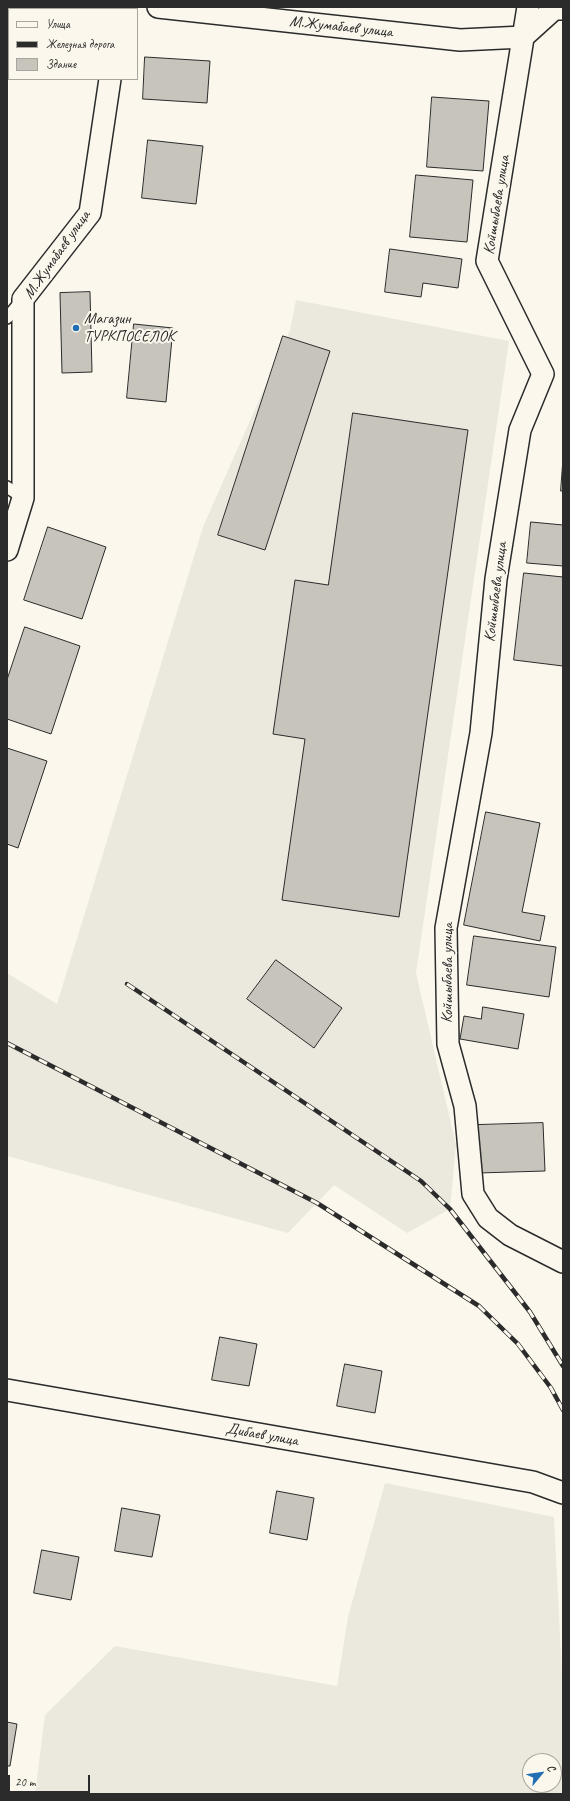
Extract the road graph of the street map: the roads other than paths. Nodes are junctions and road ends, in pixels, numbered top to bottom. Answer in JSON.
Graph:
{"nodes":[{"id":1,"x":158,"y":7,"type":"edge"},
{"id":2,"x":528,"y":7,"type":"edge"},
{"id":3,"x":563,"y":9,"type":"edge"},
{"id":4,"x":523,"y":37,"type":"junction"},
{"id":5,"x":110,"y":80,"type":"edge"},
{"id":6,"x":23,"y":299,"type":"junction"},
{"id":7,"x":7,"y":318,"type":"edge"},
{"id":8,"x":15,"y":492,"type":"edge"},
{"id":9,"x":7,"y":550,"type":"edge"},
{"id":10,"x":563,"y":1262,"type":"edge"},
{"id":11,"x":7,"y":1390,"type":"edge"},
{"id":12,"x":563,"y":1493,"type":"edge"}],
"edges":[{"from":1,"to":4,"type":"street","name":"М.Жумабаев улица"},
{"from":2,"to":4,"type":"street","name":"Койшыбаева улица"},
{"from":3,"to":4,"type":"street"},
{"from":4,"to":10,"type":"street","name":"Койшыбаева улица"},
{"from":5,"to":6,"type":"street","name":"М.Жумабаев улица"},
{"from":6,"to":7,"type":"lane"},
{"from":6,"to":8,"type":"street","name":"М.Жумабаев улица"},
{"from":8,"to":9,"type":"street","name":"М.Жумабаев улица"},
{"from":11,"to":12,"type":"street","name":"Дибаев улица"}]}
